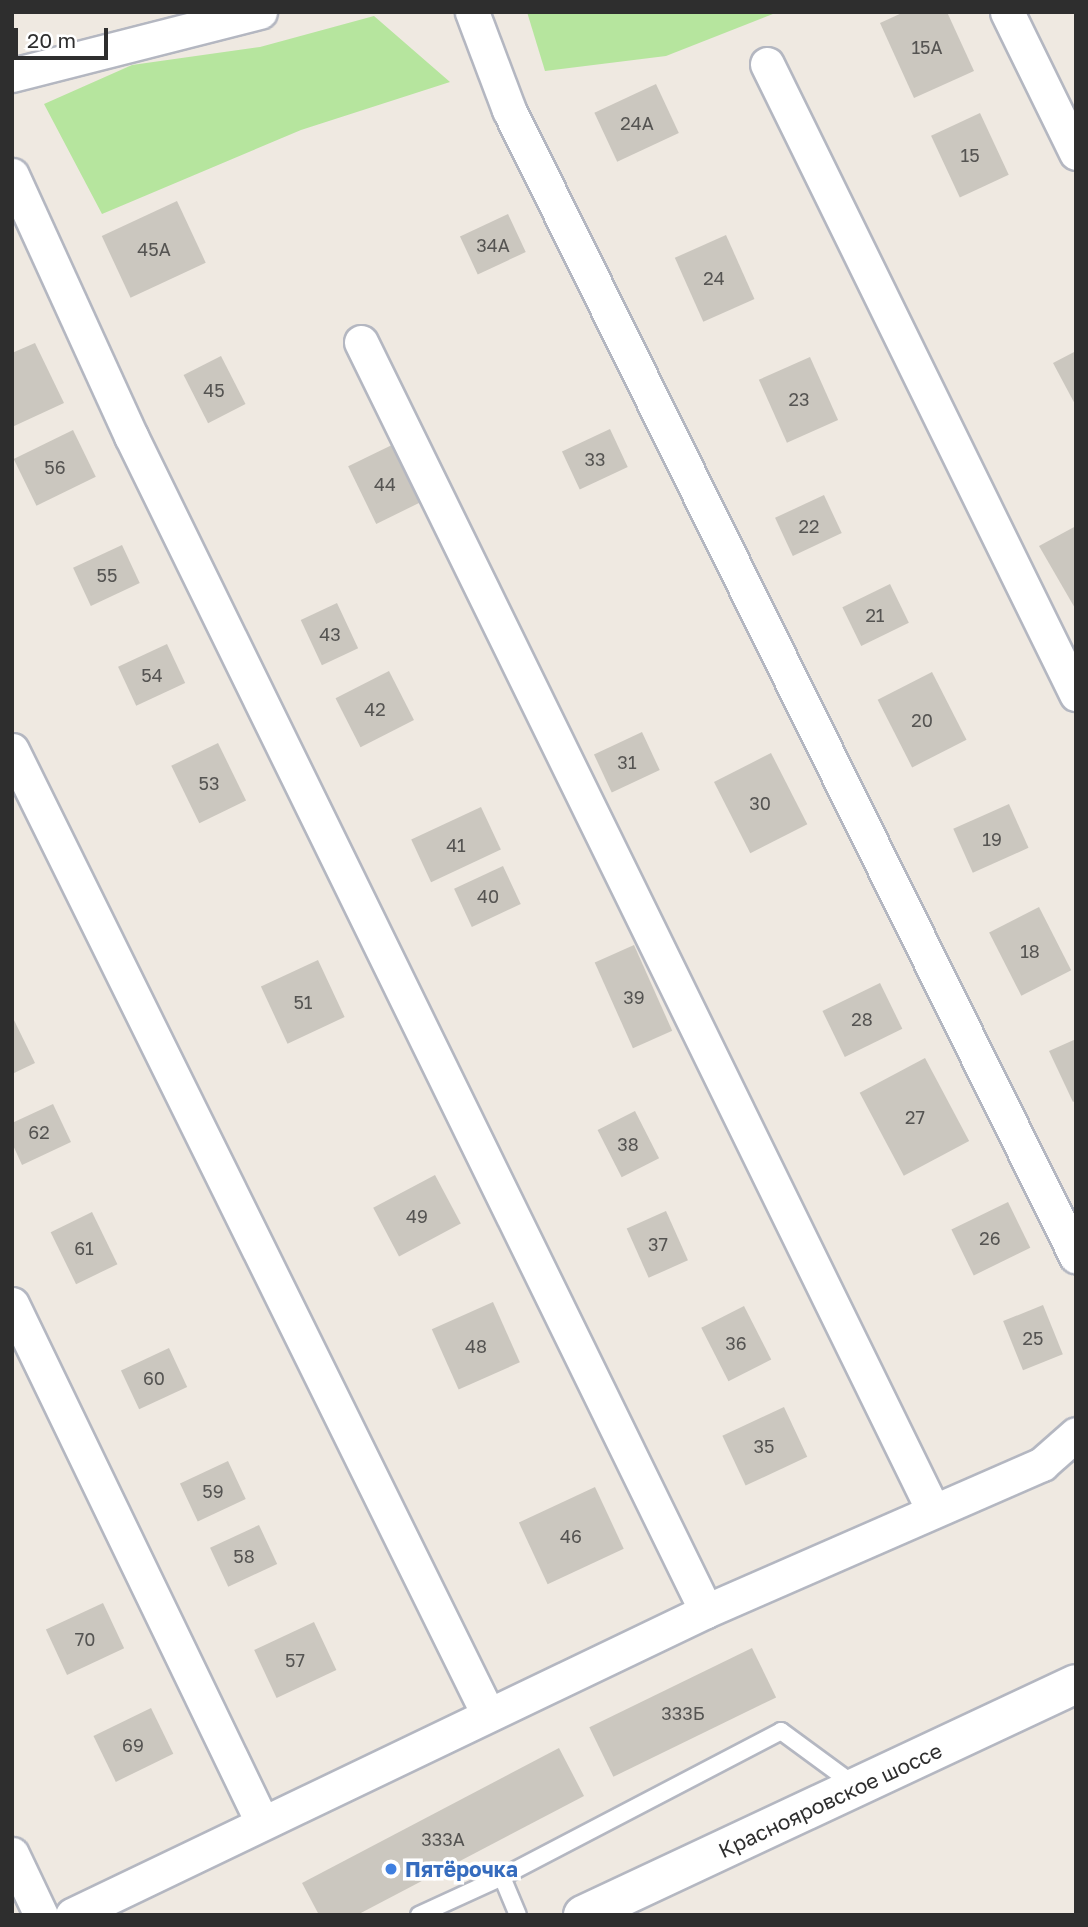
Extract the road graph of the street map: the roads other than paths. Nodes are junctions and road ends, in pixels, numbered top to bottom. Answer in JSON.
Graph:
{"nodes":[{"id":1,"x":260,"y":12,"type":"edge"},
{"id":2,"x":472,"y":12,"type":"edge"},
{"id":3,"x":1007,"y":12,"type":"edge"},
{"id":4,"x":767,"y":64,"type":"dead end"},
{"id":5,"x":12,"y":75,"type":"edge"},
{"id":6,"x":1076,"y":153,"type":"edge"},
{"id":7,"x":12,"y":175,"type":"edge"},
{"id":8,"x":361,"y":342,"type":"dead end"},
{"id":9,"x":1076,"y":694,"type":"edge"},
{"id":10,"x":12,"y":750,"type":"edge"},
{"id":11,"x":1076,"y":1256,"type":"edge"},
{"id":12,"x":12,"y":1304,"type":"edge"},
{"id":13,"x":1076,"y":1434,"type":"edge"},
{"id":14,"x":933,"y":1510,"type":"junction"},
{"id":15,"x":706,"y":1611,"type":"junction"},
{"id":16,"x":1076,"y":1684,"type":"edge"},
{"id":17,"x":488,"y":1714,"type":"junction"},
{"id":18,"x":858,"y":1787,"type":"junction"},
{"id":19,"x":262,"y":1822,"type":"junction"},
{"id":20,"x":12,"y":1854,"type":"edge"},
{"id":21,"x":502,"y":1877,"type":"junction"},
{"id":22,"x":41,"y":1915,"type":"edge"},
{"id":23,"x":72,"y":1915,"type":"edge"},
{"id":24,"x":419,"y":1915,"type":"edge"},
{"id":25,"x":518,"y":1915,"type":"edge"},
{"id":26,"x":583,"y":1915,"type":"edge"}],
"edges":[{"from":1,"to":5,"type":"street"},
{"from":2,"to":11,"type":"street"},
{"from":3,"to":6,"type":"street"},
{"from":4,"to":9,"type":"street"},
{"from":7,"to":15,"type":"street"},
{"from":8,"to":14,"type":"street"},
{"from":10,"to":17,"type":"street"},
{"from":12,"to":19,"type":"street"},
{"from":13,"to":14,"type":"street"},
{"from":14,"to":15,"type":"street"},
{"from":15,"to":17,"type":"street"},
{"from":16,"to":18,"type":"street","name":"Краснояровское шоссе"},
{"from":17,"to":19,"type":"street"},
{"from":18,"to":21,"type":"lane"},
{"from":18,"to":26,"type":"street","name":"Краснояровское шоссе"},
{"from":19,"to":23,"type":"street"},
{"from":20,"to":22,"type":"street"},
{"from":21,"to":24,"type":"lane"},
{"from":21,"to":25,"type":"lane"}]}
